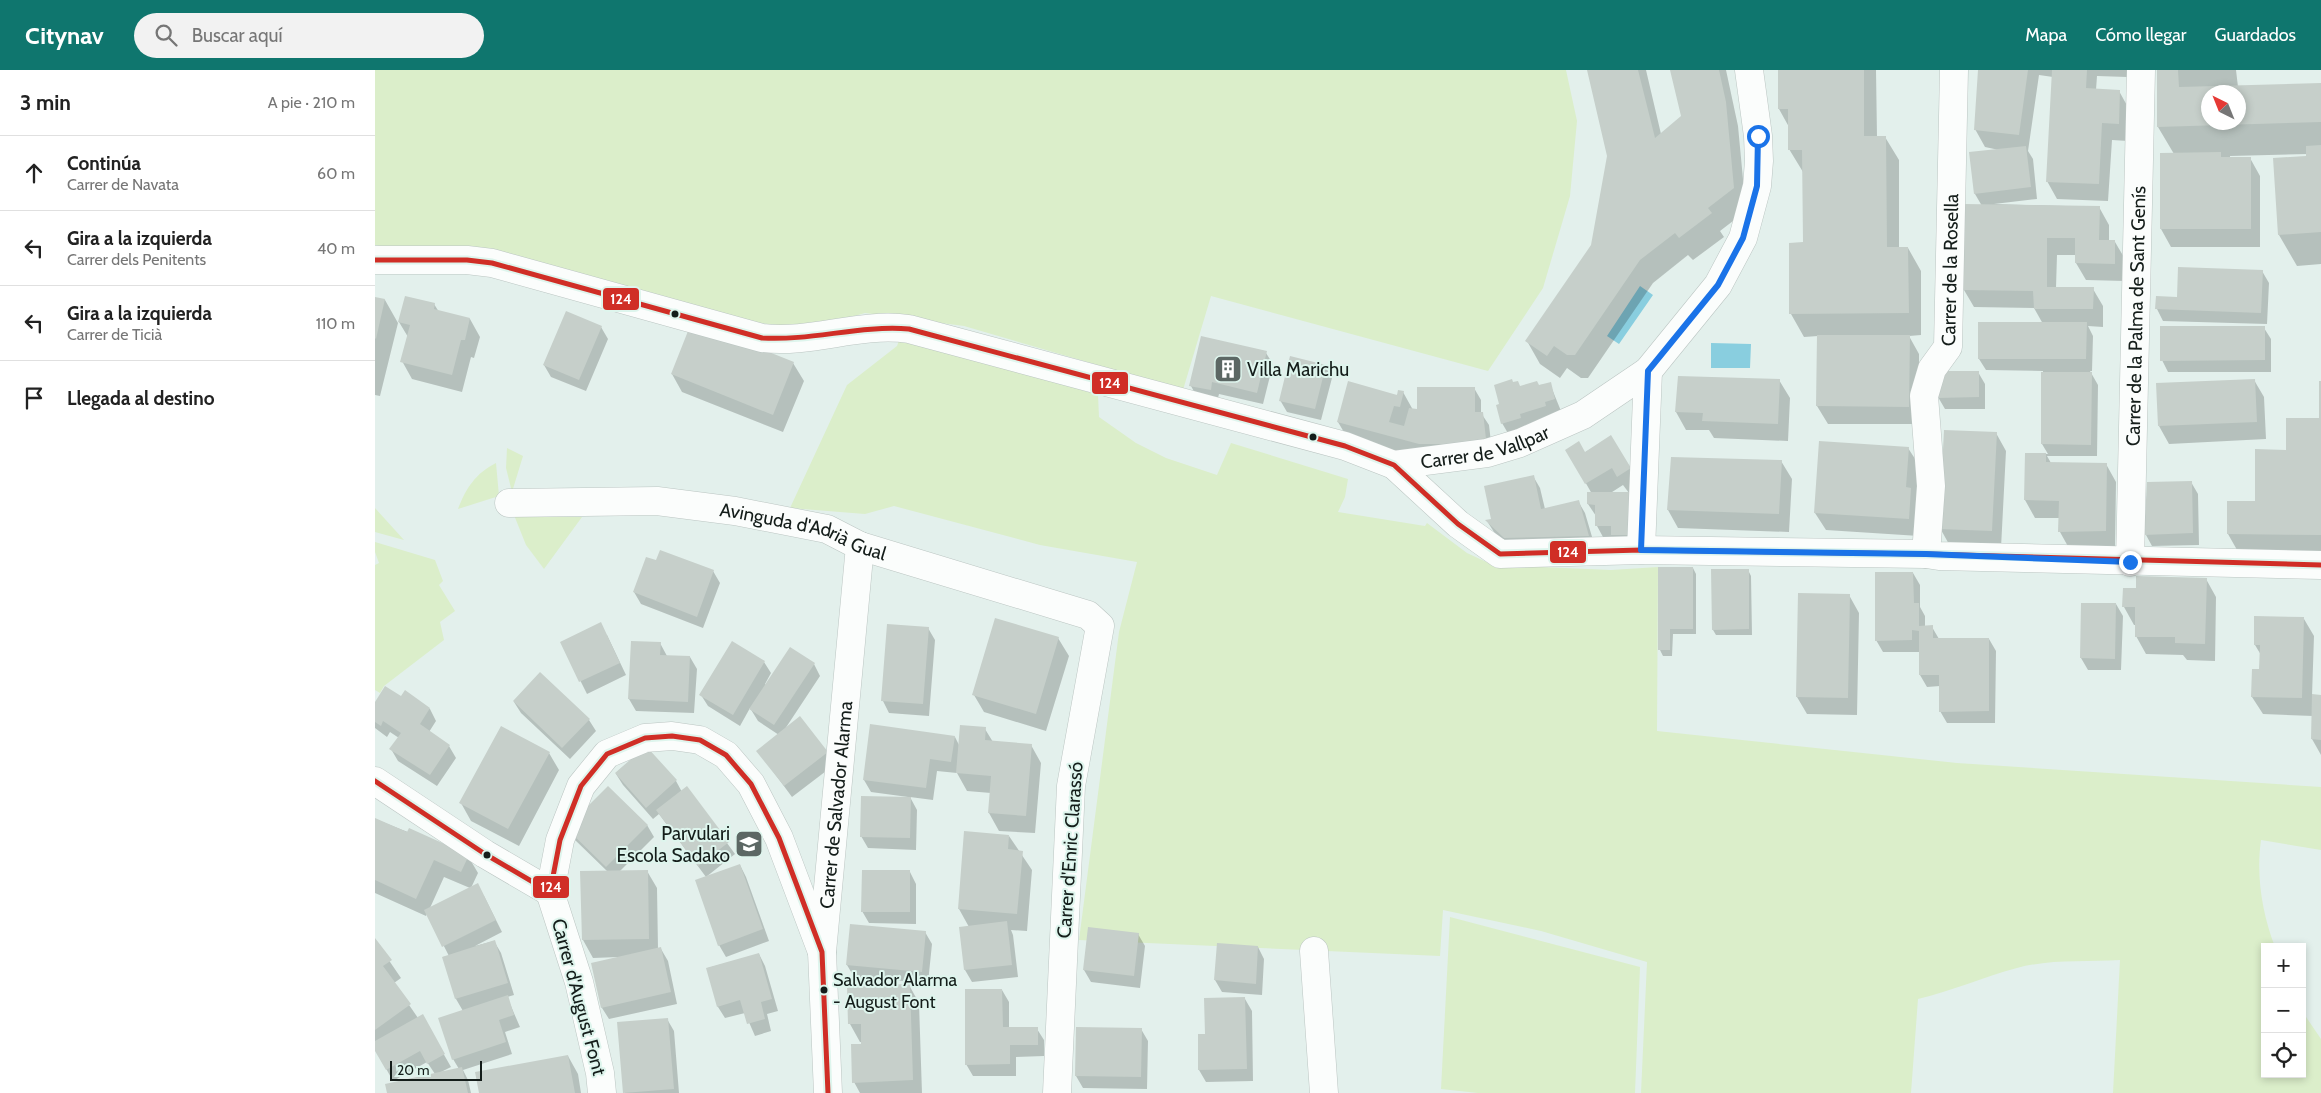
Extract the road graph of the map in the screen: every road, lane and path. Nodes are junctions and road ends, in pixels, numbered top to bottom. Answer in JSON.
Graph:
{"nodes":[{"id":1,"x":1749,"y":70,"type":"edge"},
{"id":2,"x":1954,"y":70,"type":"edge"},
{"id":3,"x":2141,"y":70,"type":"edge"},
{"id":4,"x":375,"y":260,"type":"edge"},
{"id":5,"x":1648,"y":371,"type":"junction"},
{"id":6,"x":1394,"y":465,"type":"junction"},
{"id":7,"x":509,"y":503,"type":"dead end"},
{"id":8,"x":860,"y":546,"type":"junction"},
{"id":9,"x":1641,"y":550,"type":"junction"},
{"id":10,"x":1926,"y":554,"type":"junction"},
{"id":11,"x":2130,"y":562,"type":"junction"},
{"id":12,"x":2321,"y":565,"type":"edge"},
{"id":13,"x":1088,"y":615,"type":"joint"},
{"id":14,"x":375,"y":780,"type":"edge"},
{"id":15,"x":550,"y":892,"type":"junction"},
{"id":16,"x":823,"y":952,"type":"junction"},
{"id":17,"x":1314,"y":952,"type":"dead end"},
{"id":18,"x":602,"y":1093,"type":"edge"},
{"id":19,"x":828,"y":1093,"type":"edge"},
{"id":20,"x":1057,"y":1093,"type":"edge"},
{"id":21,"x":1324,"y":1093,"type":"edge"}],
"edges":[{"from":1,"to":5,"type":"street","name":"Carrer de Vallpar"},
{"from":2,"to":10,"type":"street","name":"Carrer de la Rosella"},
{"from":3,"to":11,"type":"street","name":"Carrer de la Palma de Sant Genís"},
{"from":4,"to":6,"type":"street","name":"Carrer de Vallpar"},
{"from":5,"to":6,"type":"street","name":"Carrer de Vallpar"},
{"from":5,"to":9,"type":"street"},
{"from":6,"to":9,"type":"street"},
{"from":7,"to":8,"type":"street","name":"Avinguda d'Adrià Gual"},
{"from":8,"to":13,"type":"street","name":"Avinguda d'Adrià Gual"},
{"from":8,"to":16,"type":"street","name":"Carrer de Salvador Alarma"},
{"from":9,"to":10,"type":"street"},
{"from":10,"to":11,"type":"street"},
{"from":11,"to":12,"type":"street"},
{"from":13,"to":20,"type":"street","name":"Carrer d'Enric Clarassó"},
{"from":14,"to":15,"type":"street"},
{"from":15,"to":16,"type":"street","name":"Carrer d'August Font"},
{"from":15,"to":18,"type":"street","name":"Carrer d'August Font"},
{"from":16,"to":19,"type":"street","name":"Carrer de Salvador Alarma"},
{"from":17,"to":21,"type":"street"}]}
